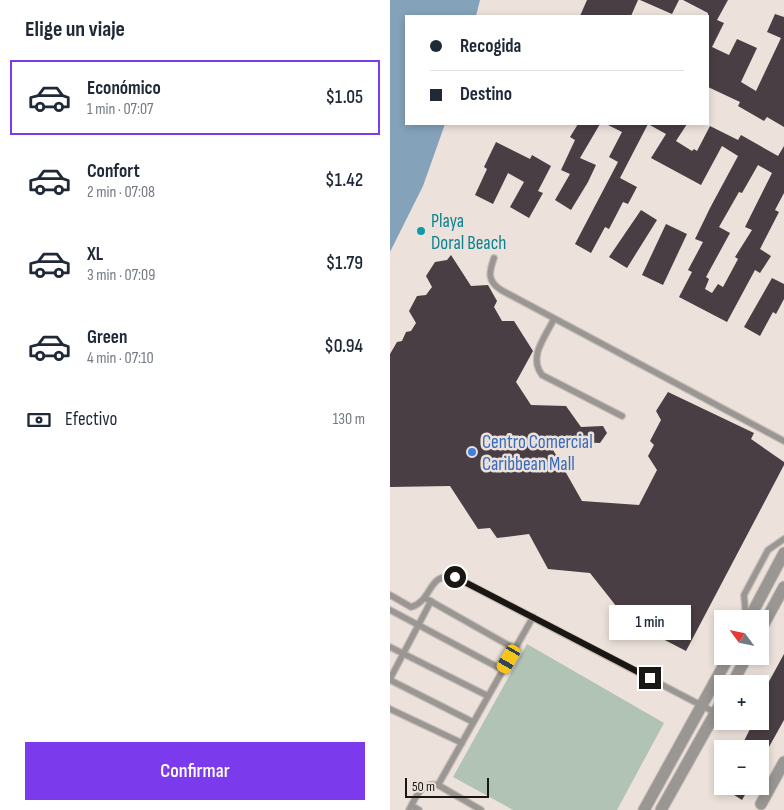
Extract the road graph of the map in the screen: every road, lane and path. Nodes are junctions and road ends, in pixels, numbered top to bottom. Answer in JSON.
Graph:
{"nodes":[{"id":1,"x":494,"y":258,"type":"dead end"},
{"id":2,"x":554,"y":319,"type":"junction"},
{"id":3,"x":622,"y":416,"type":"dead end"},
{"id":4,"x":784,"y":441,"type":"edge"},
{"id":5,"x":784,"y":539,"type":"edge"},
{"id":6,"x":784,"y":553,"type":"edge"},
{"id":7,"x":784,"y":587,"type":"edge"},
{"id":8,"x":390,"y":595,"type":"edge"},
{"id":9,"x":428,"y":599,"type":"junction"},
{"id":10,"x":390,"y":610,"type":"edge"},
{"id":11,"x":746,"y":610,"type":"edge"},
{"id":12,"x":752,"y":610,"type":"edge"},
{"id":13,"x":769,"y":614,"type":"edge"},
{"id":14,"x":533,"y":617,"type":"junction"},
{"id":15,"x":419,"y":625,"type":"junction"},
{"id":16,"x":390,"y":646,"type":"edge"},
{"id":17,"x":515,"y":649,"type":"junction"},
{"id":18,"x":404,"y":653,"type":"junction"},
{"id":19,"x":724,"y":665,"type":"edge"},
{"id":20,"x":503,"y":670,"type":"junction"},
{"id":21,"x":390,"y":680,"type":"edge"},
{"id":22,"x":488,"y":696,"type":"junction"},
{"id":23,"x":702,"y":706,"type":"junction"},
{"id":24,"x":390,"y":709,"type":"edge"},
{"id":25,"x":714,"y":712,"type":"edge"},
{"id":26,"x":714,"y":717,"type":"edge"},
{"id":27,"x":473,"y":722,"type":"junction"},
{"id":28,"x":462,"y":743,"type":"junction"},
{"id":29,"x":784,"y":762,"type":"edge"},
{"id":30,"x":438,"y":785,"type":"junction"},
{"id":31,"x":761,"y":804,"type":"dead end"},
{"id":32,"x":410,"y":808,"type":"edge"},
{"id":33,"x":419,"y":810,"type":"edge"},
{"id":34,"x":481,"y":810,"type":"edge"},
{"id":35,"x":644,"y":810,"type":"edge"},
{"id":36,"x":661,"y":810,"type":"edge"}],
"edges":[{"from":1,"to":2,"type":"lane"},
{"from":2,"to":3,"type":"lane"},
{"from":2,"to":4,"type":"lane"},
{"from":5,"to":11,"type":"lane"},
{"from":6,"to":12,"type":"street"},
{"from":7,"to":13,"type":"street"},
{"from":8,"to":9,"type":"lane"},
{"from":9,"to":14,"type":"lane"},
{"from":9,"to":15,"type":"lane"},
{"from":9,"to":17,"type":"lane"},
{"from":10,"to":15,"type":"lane"},
{"from":14,"to":17,"type":"lane"},
{"from":14,"to":23,"type":"lane"},
{"from":15,"to":18,"type":"lane"},
{"from":15,"to":20,"type":"lane"},
{"from":16,"to":18,"type":"lane"},
{"from":17,"to":20,"type":"lane"},
{"from":18,"to":21,"type":"lane"},
{"from":18,"to":22,"type":"lane"},
{"from":19,"to":23,"type":"street"},
{"from":20,"to":22,"type":"lane"},
{"from":21,"to":27,"type":"lane"},
{"from":22,"to":27,"type":"lane"},
{"from":23,"to":25,"type":"lane"},
{"from":23,"to":35,"type":"street"},
{"from":24,"to":28,"type":"lane"},
{"from":26,"to":36,"type":"street"},
{"from":27,"to":28,"type":"lane"},
{"from":28,"to":30,"type":"lane"},
{"from":29,"to":31,"type":"street"},
{"from":30,"to":32,"type":"lane"},
{"from":30,"to":34,"type":"lane"},
{"from":32,"to":33,"type":"lane"}]}
